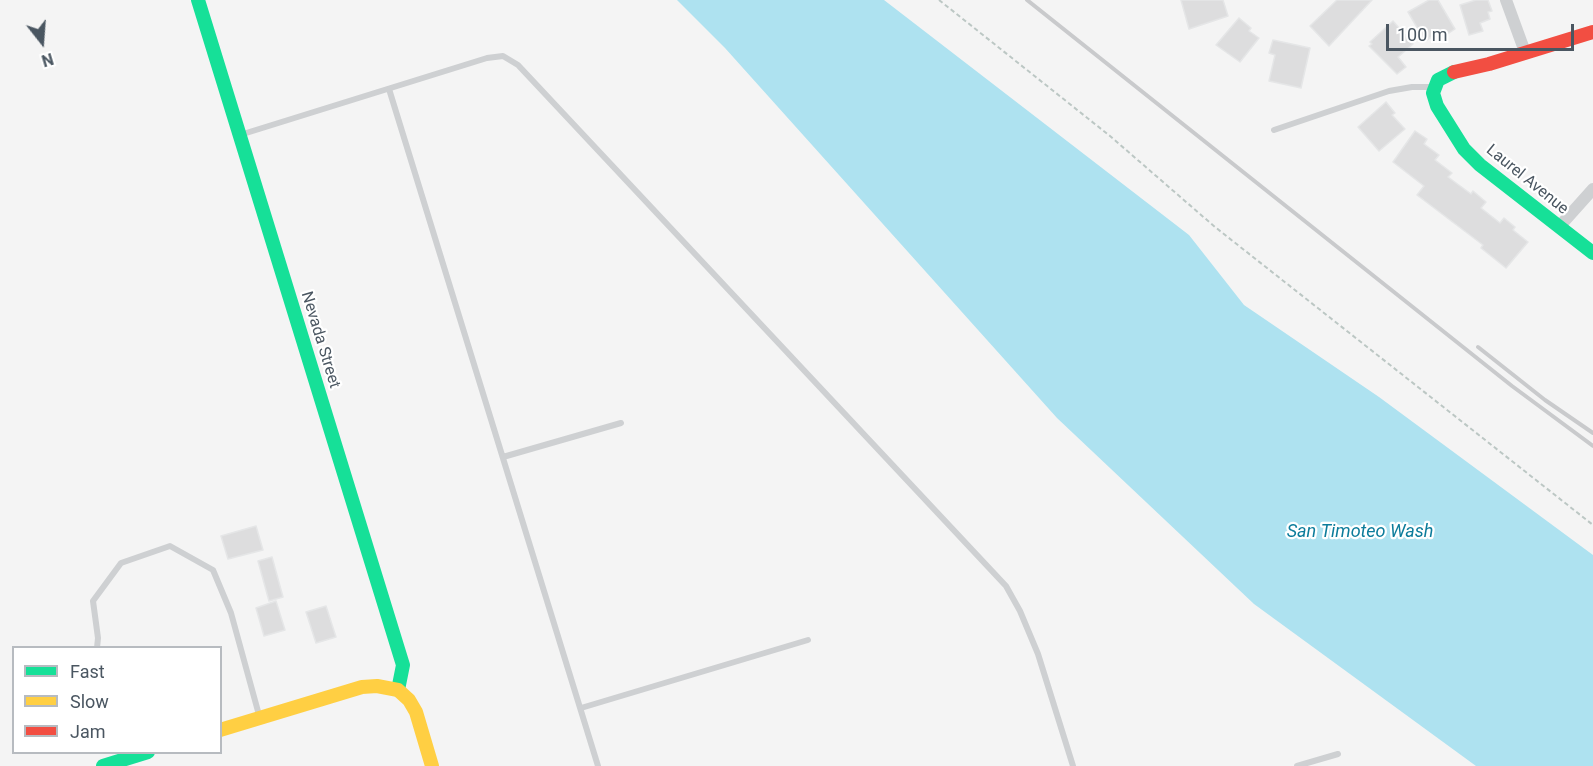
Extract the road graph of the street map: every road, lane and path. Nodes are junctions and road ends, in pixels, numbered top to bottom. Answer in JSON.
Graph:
{"nodes":[{"id":1,"x":198,"y":0,"type":"edge"},
{"id":2,"x":939,"y":0,"type":"edge"},
{"id":3,"x":1506,"y":0,"type":"edge"},
{"id":4,"x":1593,"y":32,"type":"edge"},
{"id":5,"x":1524,"y":52,"type":"junction"},
{"id":6,"x":389,"y":89,"type":"junction"},
{"id":7,"x":1434,"y":90,"type":"junction"},
{"id":8,"x":1274,"y":130,"type":"dead end"},
{"id":9,"x":239,"y":135,"type":"junction"},
{"id":10,"x":1593,"y":189,"type":"edge"},
{"id":11,"x":1559,"y":227,"type":"junction"},
{"id":12,"x":1593,"y":253,"type":"edge"},
{"id":13,"x":621,"y":423,"type":"dead end"},
{"id":14,"x":503,"y":457,"type":"junction"},
{"id":15,"x":1593,"y":525,"type":"edge"},
{"id":16,"x":808,"y":640,"type":"dead end"},
{"id":17,"x":97,"y":646,"type":"edge"},
{"id":18,"x":398,"y":690,"type":"junction"},
{"id":19,"x":581,"y":708,"type":"junction"},
{"id":20,"x":260,"y":718,"type":"junction"},
{"id":21,"x":222,"y":729,"type":"edge"},
{"id":22,"x":1338,"y":754,"type":"dead end"},
{"id":23,"x":129,"y":755,"type":"edge"},
{"id":24,"x":103,"y":766,"type":"edge"},
{"id":25,"x":432,"y":766,"type":"edge"},
{"id":26,"x":598,"y":766,"type":"edge"},
{"id":27,"x":1073,"y":766,"type":"edge"},
{"id":28,"x":1297,"y":766,"type":"edge"}],
"edges":[{"from":1,"to":9,"type":"street","name":"Nevada Street"},
{"from":2,"to":15,"type":"path"},
{"from":3,"to":5,"type":"street"},
{"from":4,"to":5,"type":"street"},
{"from":5,"to":7,"type":"street"},
{"from":6,"to":9,"type":"lane"},
{"from":6,"to":14,"type":"lane"},
{"from":6,"to":27,"type":"lane"},
{"from":7,"to":8,"type":"lane"},
{"from":7,"to":11,"type":"street","name":"Laurel Avenue"},
{"from":9,"to":18,"type":"street","name":"Nevada Street"},
{"from":10,"to":11,"type":"street"},
{"from":11,"to":12,"type":"street","name":"Laurel Avenue"},
{"from":13,"to":14,"type":"lane"},
{"from":14,"to":19,"type":"lane"},
{"from":16,"to":19,"type":"lane"},
{"from":17,"to":20,"type":"lane"},
{"from":18,"to":20,"type":"street"},
{"from":18,"to":25,"type":"street"},
{"from":19,"to":26,"type":"lane"},
{"from":20,"to":21,"type":"street"},
{"from":22,"to":28,"type":"lane"},
{"from":23,"to":24,"type":"street"}]}
